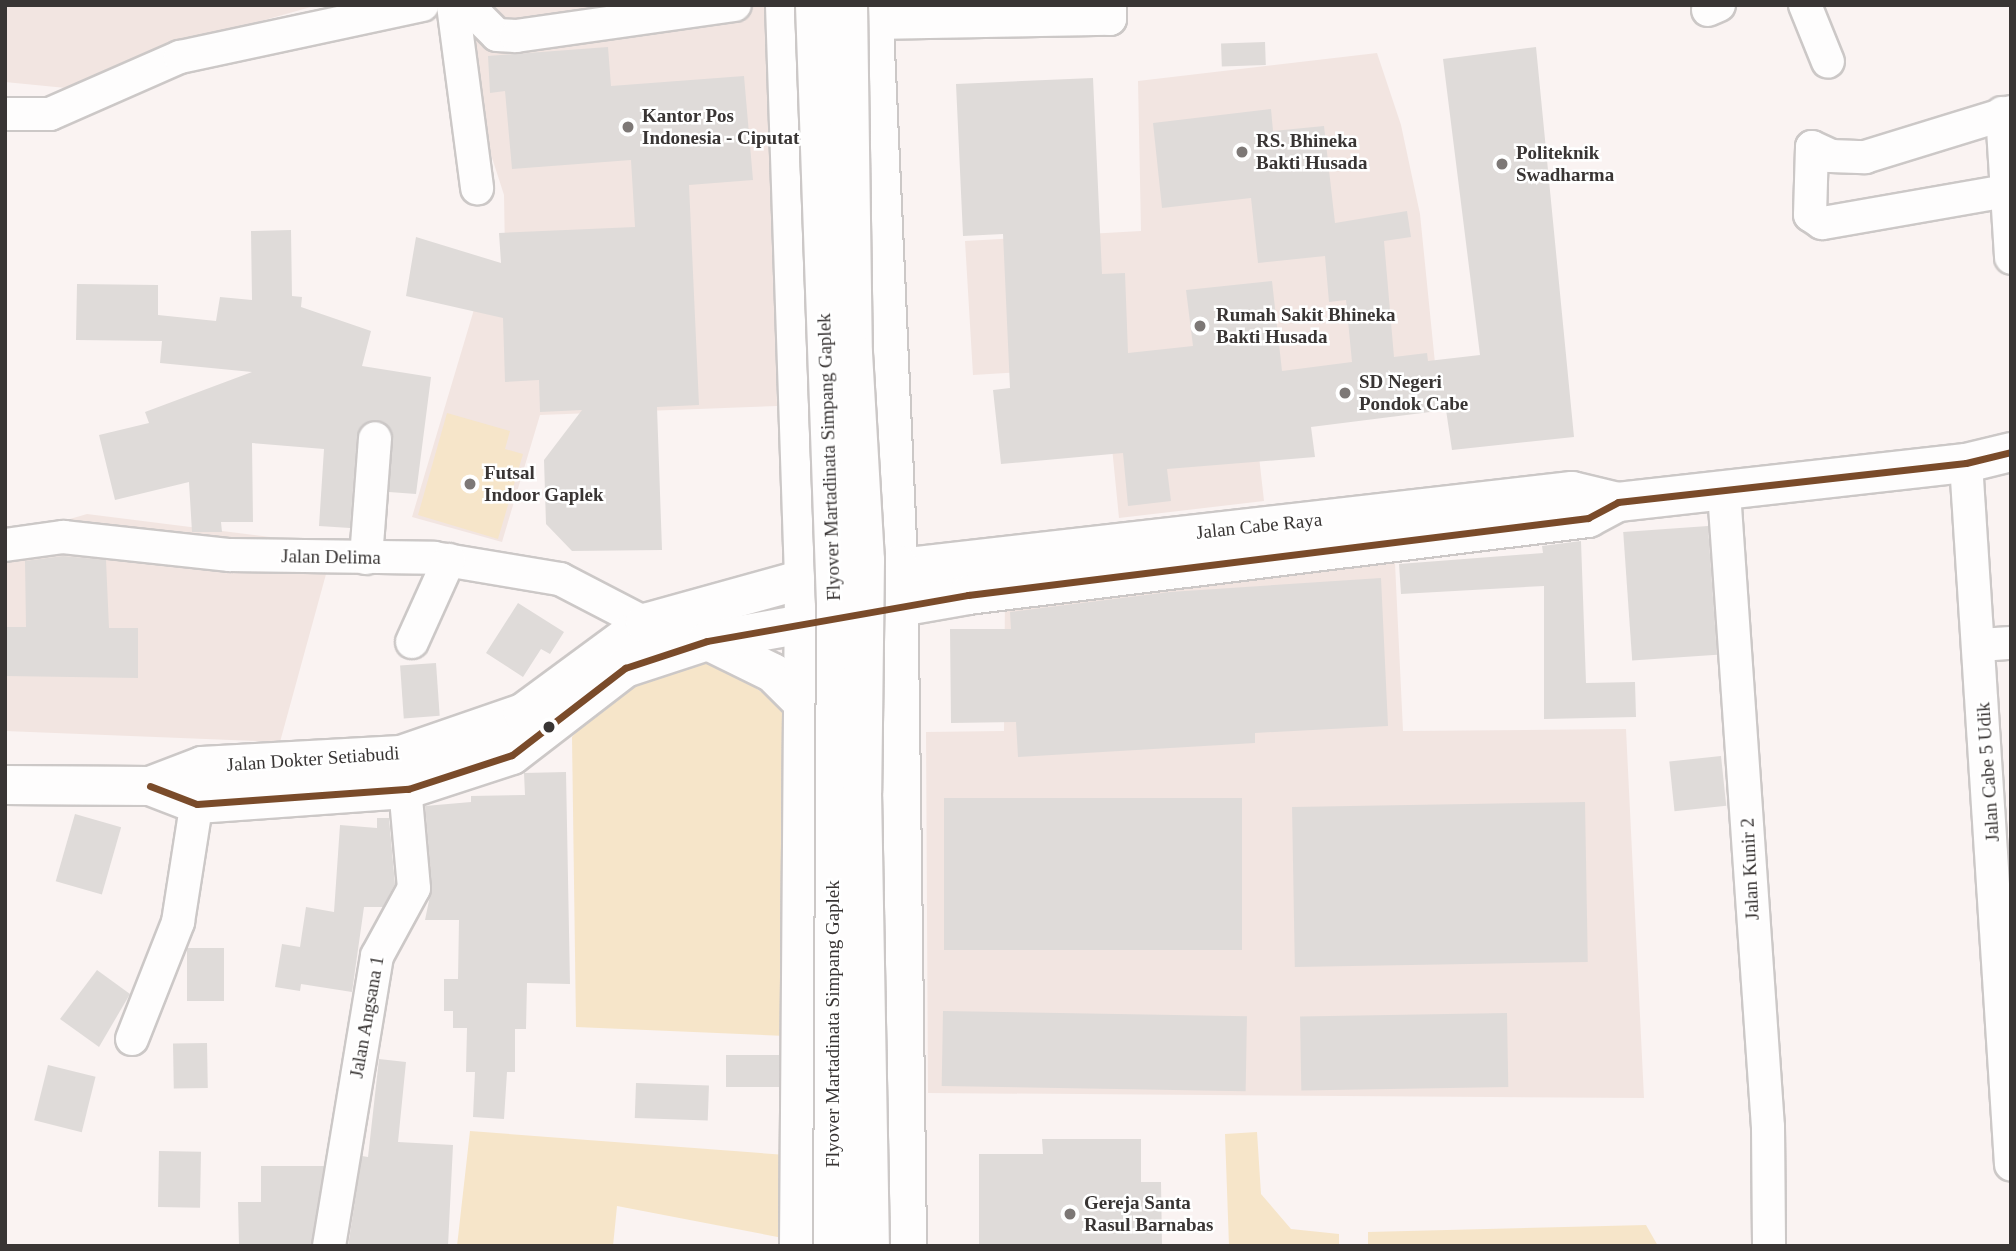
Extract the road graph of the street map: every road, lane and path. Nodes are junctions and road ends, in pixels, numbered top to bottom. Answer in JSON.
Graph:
{"nodes":[{"id":1,"x":422,"y":5,"type":"edge"},
{"id":2,"x":453,"y":5,"type":"edge"},
{"id":3,"x":467,"y":5,"type":"edge"},
{"id":4,"x":735,"y":5,"type":"edge"},
{"id":5,"x":785,"y":5,"type":"edge"},
{"id":6,"x":815,"y":5,"type":"edge"},
{"id":7,"x":1110,"y":5,"type":"edge"},
{"id":8,"x":1805,"y":5,"type":"edge"},
{"id":9,"x":865,"y":11,"type":"edge"},
{"id":10,"x":1828,"y":62,"type":"dead end"},
{"id":11,"x":2006,"y":112,"type":"edge"},
{"id":12,"x":5,"y":114,"type":"edge"},
{"id":13,"x":477,"y":188,"type":"dead end"},
{"id":14,"x":2006,"y":191,"type":"junction"},
{"id":15,"x":2011,"y":258,"type":"edge"},
{"id":16,"x":375,"y":438,"type":"dead end"},
{"id":17,"x":2011,"y":452,"type":"edge"},
{"id":18,"x":1966,"y":463,"type":"junction"},
{"id":19,"x":800,"y":482,"type":"junction"},
{"id":20,"x":894,"y":482,"type":"junction"},
{"id":21,"x":1724,"y":492,"type":"junction"},
{"id":22,"x":1618,"y":502,"type":"junction"},
{"id":23,"x":5,"y":544,"type":"edge"},
{"id":24,"x":366,"y":558,"type":"junction"},
{"id":25,"x":449,"y":560,"type":"junction"},
{"id":26,"x":898,"y":565,"type":"junction"},
{"id":27,"x":804,"y":579,"type":"junction"},
{"id":28,"x":898,"y":610,"type":"junction"},
{"id":29,"x":645,"y":623,"type":"junction"},
{"id":30,"x":803,"y":628,"type":"junction"},
{"id":31,"x":707,"y":641,"type":"junction"},
{"id":32,"x":412,"y":642,"type":"dead end"},
{"id":33,"x":1995,"y":644,"type":"edge"},
{"id":34,"x":804,"y":704,"type":"junction"},
{"id":35,"x":901,"y":708,"type":"junction"},
{"id":36,"x":1998,"y":741,"type":"edge"},
{"id":37,"x":202,"y":766,"type":"junction"},
{"id":38,"x":405,"y":772,"type":"junction"},
{"id":39,"x":5,"y":785,"type":"edge"},
{"id":40,"x":150,"y":786,"type":"junction"},
{"id":41,"x":197,"y":804,"type":"junction"},
{"id":42,"x":2005,"y":920,"type":"edge"},
{"id":43,"x":132,"y":1039,"type":"dead end"},
{"id":44,"x":2011,"y":1165,"type":"edge"},
{"id":45,"x":329,"y":1246,"type":"edge"},
{"id":46,"x":799,"y":1246,"type":"edge"},
{"id":47,"x":833,"y":1246,"type":"edge"},
{"id":48,"x":870,"y":1246,"type":"edge"},
{"id":49,"x":907,"y":1246,"type":"edge"},
{"id":50,"x":1769,"y":1246,"type":"edge"}],
"edges":[{"from":1,"to":12,"type":"street"},
{"from":2,"to":13,"type":"street"},
{"from":3,"to":4,"type":"street"},
{"from":5,"to":19,"type":"main road"},
{"from":6,"to":47,"type":"main road","name":"Flyover Martadinata Simpang Gaplek","bridge":true},
{"from":7,"to":9,"type":"street"},
{"from":8,"to":10,"type":"street"},
{"from":9,"to":20,"type":"main road"},
{"from":9,"to":48,"type":"main road","name":"Flyover Martadinata Simpang Gaplek","bridge":true},
{"from":11,"to":14,"type":"street"},
{"from":11,"to":14,"type":"street"},
{"from":14,"to":15,"type":"street"},
{"from":16,"to":24,"type":"street"},
{"from":17,"to":18,"type":"main road","name":"Jalan Cabe Raya"},
{"from":18,"to":21,"type":"main road","name":"Jalan Cabe Raya"},
{"from":18,"to":33,"type":"street","name":"Jalan Cabe 5 Udik"},
{"from":19,"to":20,"type":"main road"},
{"from":19,"to":27,"type":"main road"},
{"from":20,"to":26,"type":"main road"},
{"from":21,"to":22,"type":"main road","name":"Jalan Cabe Raya"},
{"from":21,"to":50,"type":"street","name":"Jalan Kunir 2"},
{"from":22,"to":26,"type":"main road","name":"Jalan Cabe Raya"},
{"from":22,"to":28,"type":"main road","name":"Jalan Cabe Raya"},
{"from":23,"to":24,"type":"street","name":"Jalan Delima"},
{"from":24,"to":25,"type":"street","name":"Jalan Delima"},
{"from":25,"to":29,"type":"street","name":"Jalan Delima"},
{"from":25,"to":32,"type":"street"},
{"from":26,"to":27,"type":"main road","name":"Jalan Dokter Setiabudi"},
{"from":26,"to":28,"type":"main road"},
{"from":27,"to":29,"type":"main road","name":"Jalan Dokter Setiabudi"},
{"from":27,"to":30,"type":"main road"},
{"from":28,"to":30,"type":"main road","name":"Jalan Dokter Setiabudi"},
{"from":28,"to":35,"type":"main road"},
{"from":29,"to":38,"type":"main road","name":"Jalan Dokter Setiabudi"},
{"from":30,"to":31,"type":"main road","name":"Jalan Dokter Setiabudi"},
{"from":30,"to":34,"type":"main road"},
{"from":31,"to":34,"type":"main road"},
{"from":31,"to":38,"type":"main road","name":"Jalan Dokter Setiabudi"},
{"from":33,"to":36,"type":"street","name":"Jalan Cabe 5 Udik"},
{"from":34,"to":35,"type":"main road"},
{"from":34,"to":46,"type":"main road"},
{"from":35,"to":49,"type":"main road"},
{"from":36,"to":42,"type":"street","name":"Jalan Cabe 5 Udik"},
{"from":37,"to":38,"type":"main road","name":"Jalan Dokter Setiabudi"},
{"from":37,"to":40,"type":"main road","name":"Jalan Dokter Setiabudi"},
{"from":37,"to":41,"type":"street"},
{"from":38,"to":41,"type":"main road","name":"Jalan Dokter Setiabudi"},
{"from":38,"to":45,"type":"street","name":"Jalan Angsana 1"},
{"from":39,"to":40,"type":"main road","name":"Jalan Dokter Setiabudi"},
{"from":40,"to":41,"type":"main road","name":"Jalan Dokter Setiabudi"},
{"from":41,"to":43,"type":"street"},
{"from":42,"to":44,"type":"street","name":"Jalan Cabe 5 Udik"}]}
